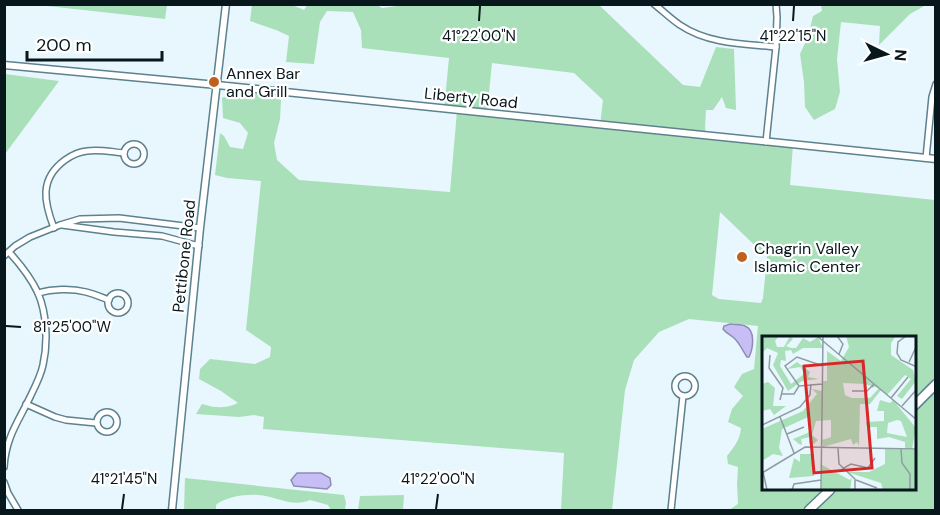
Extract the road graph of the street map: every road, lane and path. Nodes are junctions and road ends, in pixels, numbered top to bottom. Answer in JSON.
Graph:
{"nodes":[{"id":1,"x":226,"y":4,"type":"edge"},
{"id":2,"x":654,"y":4,"type":"edge"},
{"id":3,"x":776,"y":4,"type":"edge"},
{"id":4,"x":776,"y":47,"type":"junction"},
{"id":5,"x":4,"y":65,"type":"edge"},
{"id":6,"x":936,"y":84,"type":"edge"},
{"id":7,"x":217,"y":85,"type":"junction"},
{"id":8,"x":766,"y":142,"type":"junction"},
{"id":9,"x":124,"y":153,"type":"dead end"},
{"id":10,"x":926,"y":158,"type":"junction"},
{"id":11,"x":936,"y":159,"type":"edge"},
{"id":12,"x":156,"y":223,"type":"junction"},
{"id":13,"x":60,"y":225,"type":"junction"},
{"id":14,"x":54,"y":228,"type":"junction"},
{"id":15,"x":200,"y":228,"type":"junction"},
{"id":16,"x":154,"y":235,"type":"junction"},
{"id":17,"x":199,"y":246,"type":"junction"},
{"id":18,"x":7,"y":254,"type":"edge"},
{"id":19,"x":38,"y":293,"type":"junction"},
{"id":20,"x":109,"y":300,"type":"dead end"},
{"id":21,"x":936,"y":384,"type":"edge"},
{"id":22,"x":683,"y":396,"type":"dead end"},
{"id":23,"x":26,"y":404,"type":"junction"},
{"id":24,"x":916,"y":405,"type":"edge"},
{"id":25,"x":96,"y":423,"type":"dead end"},
{"id":26,"x":4,"y":467,"type":"edge"},
{"id":27,"x":4,"y":482,"type":"edge"},
{"id":28,"x":828,"y":491,"type":"edge"},
{"id":29,"x":18,"y":510,"type":"edge"},
{"id":30,"x":172,"y":510,"type":"edge"},
{"id":31,"x":671,"y":510,"type":"edge"},
{"id":32,"x":808,"y":510,"type":"edge"}],
"edges":[{"from":1,"to":7,"type":"street","name":"Pettibone Road"},
{"from":2,"to":4,"type":"street"},
{"from":3,"to":4,"type":"street"},
{"from":4,"to":8,"type":"street"},
{"from":5,"to":7,"type":"street","name":"Liberty Road"},
{"from":6,"to":10,"type":"street"},
{"from":7,"to":8,"type":"street","name":"Liberty Road"},
{"from":7,"to":15,"type":"street","name":"Pettibone Road"},
{"from":8,"to":10,"type":"street","name":"Liberty Road"},
{"from":9,"to":14,"type":"street"},
{"from":10,"to":11,"type":"street","name":"Liberty Road"},
{"from":12,"to":13,"type":"street"},
{"from":12,"to":15,"type":"street"},
{"from":12,"to":16,"type":"street"},
{"from":13,"to":14,"type":"street"},
{"from":13,"to":16,"type":"street"},
{"from":14,"to":18,"type":"street"},
{"from":15,"to":17,"type":"street","name":"Pettibone Road"},
{"from":16,"to":17,"type":"street"},
{"from":17,"to":30,"type":"street","name":"Pettibone Road"},
{"from":18,"to":19,"type":"street"},
{"from":19,"to":20,"type":"street"},
{"from":19,"to":23,"type":"street"},
{"from":21,"to":24,"type":"main road"},
{"from":22,"to":31,"type":"street"},
{"from":23,"to":25,"type":"street"},
{"from":23,"to":26,"type":"street"},
{"from":27,"to":29,"type":"street"},
{"from":28,"to":32,"type":"main road"}]}
